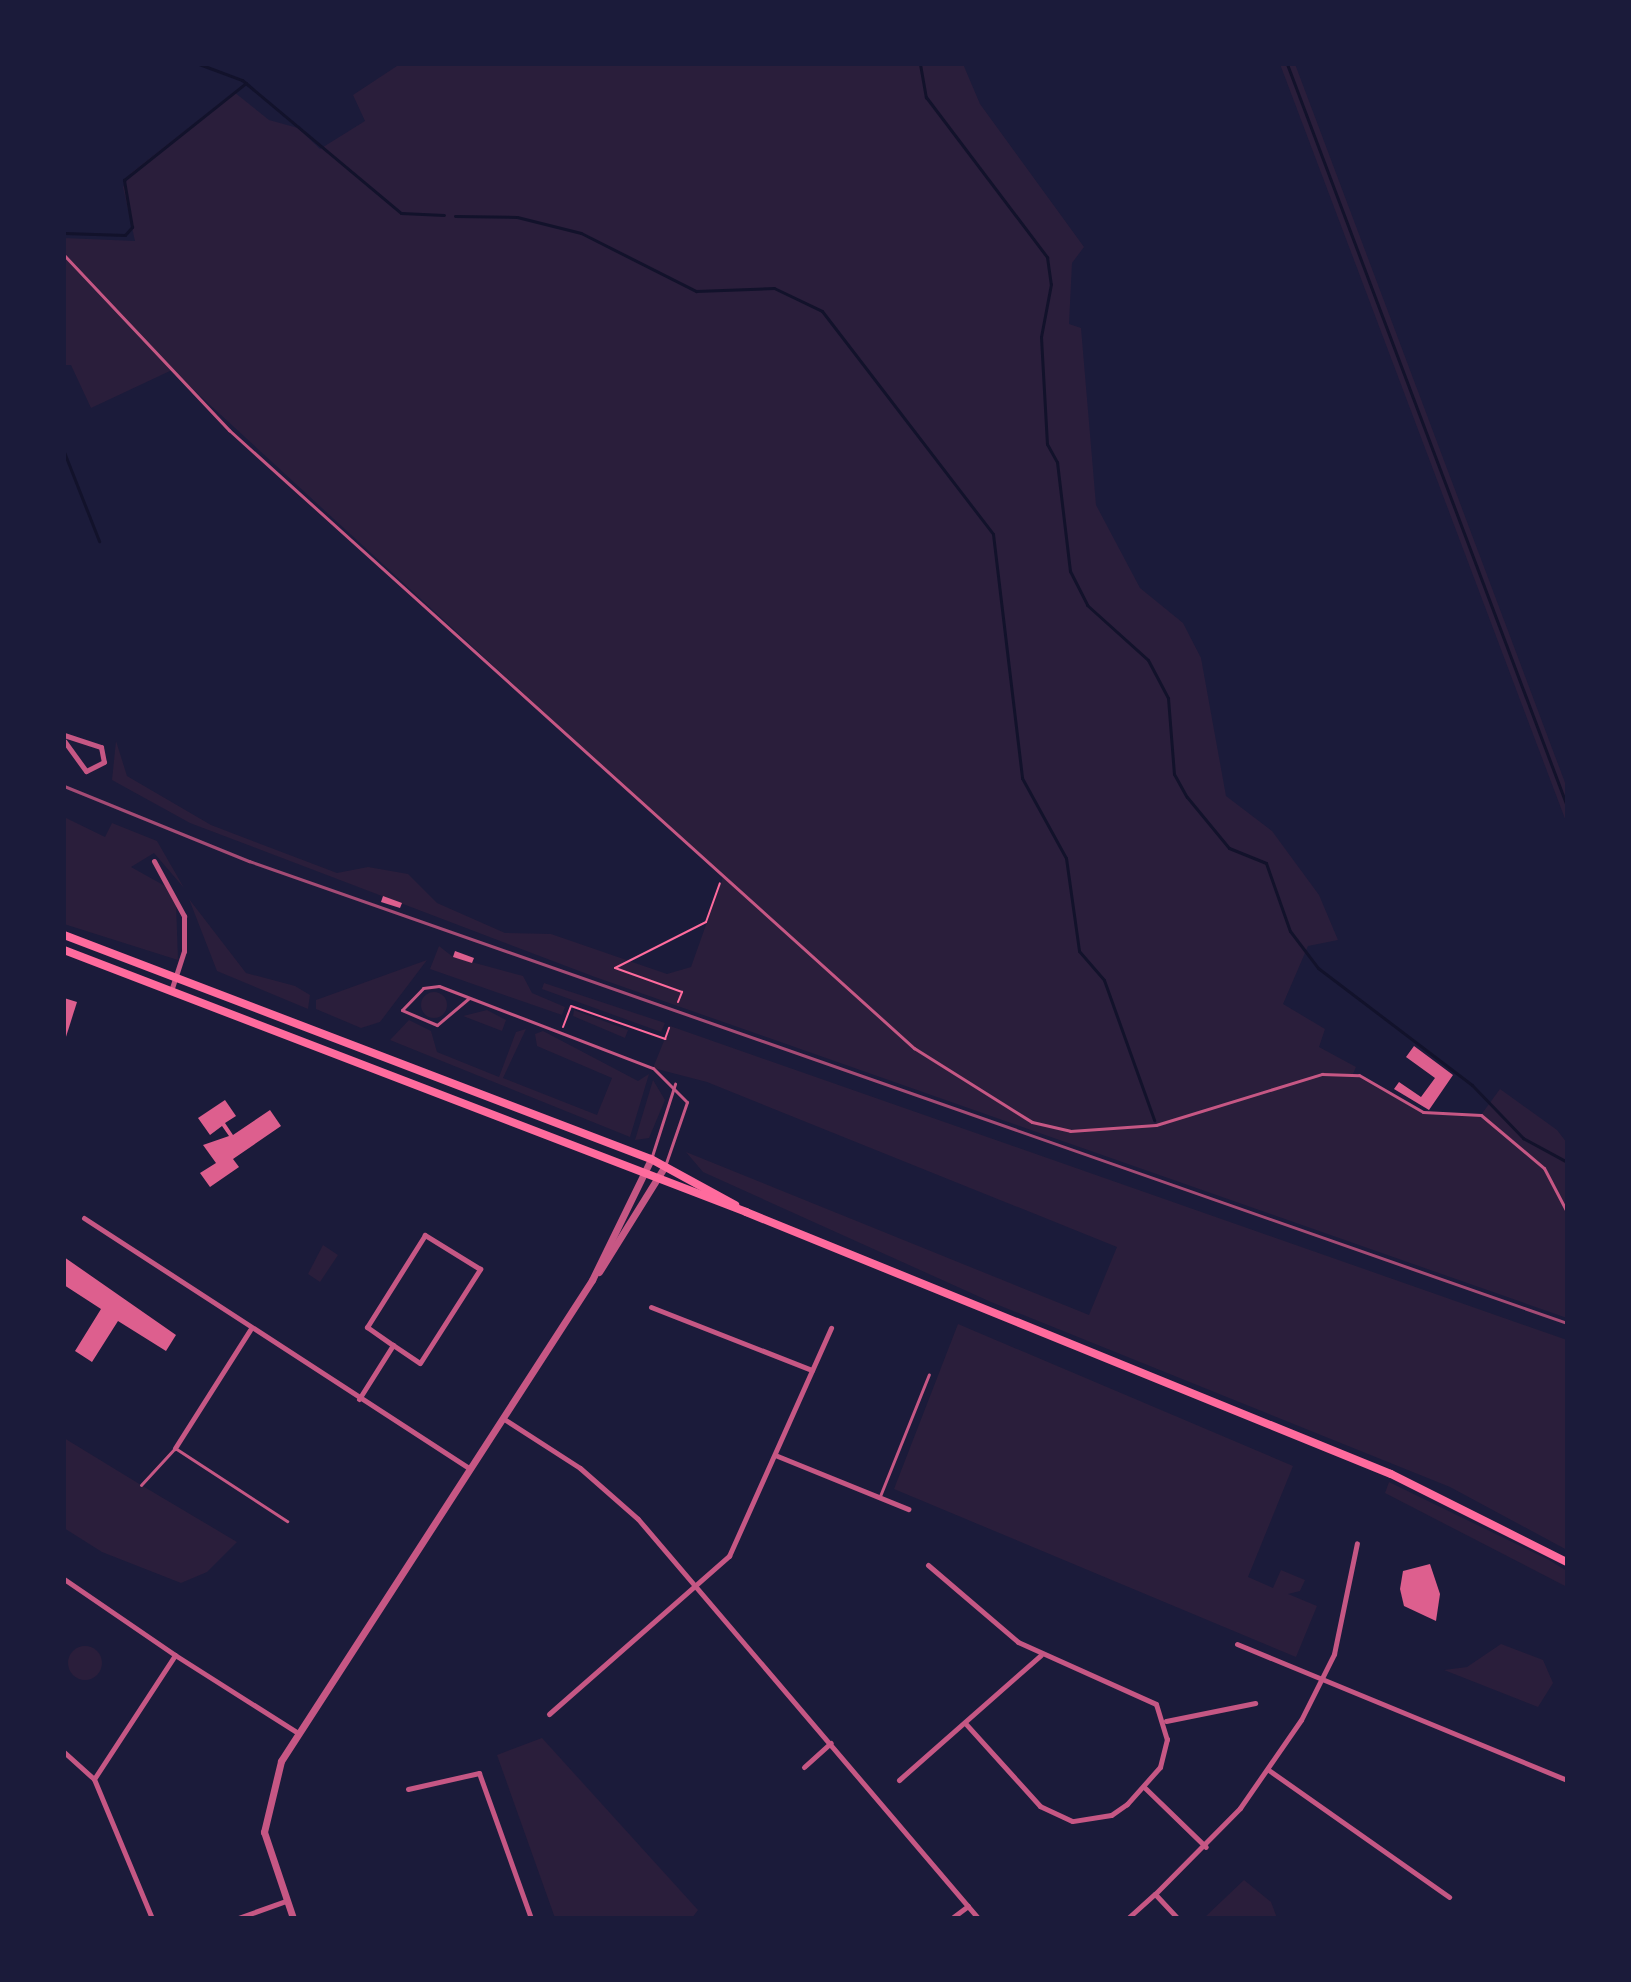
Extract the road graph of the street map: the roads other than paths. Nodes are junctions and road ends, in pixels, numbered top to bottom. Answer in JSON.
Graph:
{"nodes":[{"id":1,"x":64,"y":255,"type":"edge"},
{"id":2,"x":64,"y":735,"type":"edge"},
{"id":3,"x":64,"y":741,"type":"edge"},
{"id":4,"x":154,"y":861,"type":"dead end"},
{"id":5,"x":64,"y":935,"type":"edge"},
{"id":6,"x":64,"y":950,"type":"edge"},
{"id":7,"x":176,"y":973,"type":"junction"},
{"id":8,"x":172,"y":987,"type":"junction"},
{"id":9,"x":469,"y":998,"type":"junction"},
{"id":10,"x":675,"y":1084,"type":"junction"},
{"id":11,"x":651,"y":1159,"type":"junction"},
{"id":12,"x":665,"y":1166,"type":"junction"},
{"id":13,"x":644,"y":1176,"type":"junction"},
{"id":14,"x":658,"y":1182,"type":"junction"},
{"id":15,"x":746,"y":1212,"type":"junction"},
{"id":16,"x":1567,"y":1212,"type":"edge"},
{"id":17,"x":84,"y":1218,"type":"dead end"},
{"id":18,"x":592,"y":1280,"type":"junction"},
{"id":19,"x":651,"y":1307,"type":"dead end"},
{"id":20,"x":831,"y":1328,"type":"dead end"},
{"id":21,"x":250,"y":1330,"type":"junction"},
{"id":22,"x":393,"y":1345,"type":"junction"},
{"id":23,"x":812,"y":1370,"type":"junction"},
{"id":24,"x":929,"y":1374,"type":"dead end"},
{"id":25,"x":359,"y":1399,"type":"junction"},
{"id":26,"x":504,"y":1419,"type":"junction"},
{"id":27,"x":175,"y":1448,"type":"junction"},
{"id":28,"x":775,"y":1455,"type":"junction"},
{"id":29,"x":471,"y":1470,"type":"junction"},
{"id":30,"x":141,"y":1485,"type":"dead end"},
{"id":31,"x":880,"y":1498,"type":"junction"},
{"id":32,"x":908,"y":1509,"type":"dead end"},
{"id":33,"x":287,"y":1521,"type":"dead end"},
{"id":34,"x":1357,"y":1543,"type":"dead end"},
{"id":35,"x":1567,"y":1562,"type":"edge"},
{"id":36,"x":928,"y":1565,"type":"dead end"},
{"id":37,"x":64,"y":1579,"type":"edge"},
{"id":38,"x":698,"y":1583,"type":"junction"},
{"id":39,"x":1237,"y":1644,"type":"dead end"},
{"id":40,"x":1042,"y":1654,"type":"junction"},
{"id":41,"x":175,"y":1655,"type":"junction"},
{"id":42,"x":1323,"y":1679,"type":"junction"},
{"id":43,"x":1255,"y":1703,"type":"dead end"},
{"id":44,"x":549,"y":1714,"type":"dead end"},
{"id":45,"x":1166,"y":1721,"type":"junction"},
{"id":46,"x":965,"y":1723,"type":"junction"},
{"id":47,"x":299,"y":1734,"type":"junction"},
{"id":48,"x":831,"y":1743,"type":"junction"},
{"id":49,"x":64,"y":1752,"type":"edge"},
{"id":50,"x":804,"y":1767,"type":"dead end"},
{"id":51,"x":1270,"y":1771,"type":"junction"},
{"id":52,"x":94,"y":1779,"type":"junction"},
{"id":53,"x":899,"y":1780,"type":"dead end"},
{"id":54,"x":1567,"y":1780,"type":"edge"},
{"id":55,"x":1144,"y":1787,"type":"junction"},
{"id":56,"x":408,"y":1789,"type":"dead end"},
{"id":57,"x":1206,"y":1847,"type":"junction"},
{"id":58,"x":1155,"y":1894,"type":"junction"},
{"id":59,"x":1449,"y":1897,"type":"dead end"},
{"id":60,"x":286,"y":1901,"type":"junction"},
{"id":61,"x":968,"y":1906,"type":"junction"},
{"id":62,"x":152,"y":1918,"type":"edge"},
{"id":63,"x":238,"y":1918,"type":"edge"},
{"id":64,"x":293,"y":1918,"type":"edge"},
{"id":65,"x":531,"y":1918,"type":"edge"},
{"id":66,"x":952,"y":1918,"type":"edge"},
{"id":67,"x":978,"y":1918,"type":"edge"},
{"id":68,"x":1128,"y":1918,"type":"edge"},
{"id":69,"x":1177,"y":1918,"type":"edge"}],
"edges":[{"from":1,"to":16,"type":"lane"},
{"from":2,"to":3,"type":"street"},
{"from":4,"to":7,"type":"street"},
{"from":5,"to":7,"type":"main road"},
{"from":6,"to":8,"type":"main road"},
{"from":7,"to":8,"type":"street"},
{"from":7,"to":11,"type":"main road"},
{"from":8,"to":13,"type":"main road"},
{"from":9,"to":9,"type":"lane"},
{"from":9,"to":10,"type":"lane"},
{"from":10,"to":11,"type":"lane"},
{"from":10,"to":12,"type":"lane"},
{"from":11,"to":12,"type":"main road"},
{"from":11,"to":13,"type":"street"},
{"from":12,"to":14,"type":"street"},
{"from":12,"to":15,"type":"main road"},
{"from":13,"to":14,"type":"main road"},
{"from":13,"to":18,"type":"street"},
{"from":14,"to":15,"type":"main road"},
{"from":14,"to":18,"type":"street"},
{"from":15,"to":35,"type":"main road"},
{"from":17,"to":21,"type":"street"},
{"from":18,"to":26,"type":"street"},
{"from":19,"to":23,"type":"street"},
{"from":20,"to":23,"type":"street"},
{"from":21,"to":25,"type":"street"},
{"from":21,"to":27,"type":"street"},
{"from":22,"to":22,"type":"street"},
{"from":22,"to":25,"type":"street"},
{"from":23,"to":28,"type":"street"},
{"from":24,"to":31,"type":"lane"},
{"from":25,"to":29,"type":"street"},
{"from":26,"to":29,"type":"street"},
{"from":26,"to":38,"type":"street"},
{"from":27,"to":30,"type":"lane"},
{"from":27,"to":33,"type":"lane"},
{"from":28,"to":31,"type":"street"},
{"from":28,"to":38,"type":"street"},
{"from":29,"to":47,"type":"street"},
{"from":31,"to":32,"type":"street"},
{"from":34,"to":42,"type":"street"},
{"from":36,"to":40,"type":"street"},
{"from":37,"to":41,"type":"street"},
{"from":38,"to":44,"type":"street"},
{"from":38,"to":48,"type":"street"},
{"from":39,"to":42,"type":"street"},
{"from":40,"to":45,"type":"street"},
{"from":40,"to":46,"type":"street"},
{"from":41,"to":47,"type":"street"},
{"from":41,"to":52,"type":"street"},
{"from":42,"to":51,"type":"street"},
{"from":42,"to":54,"type":"street"},
{"from":43,"to":45,"type":"street"},
{"from":45,"to":55,"type":"street"},
{"from":46,"to":53,"type":"street"},
{"from":46,"to":55,"type":"street"},
{"from":47,"to":60,"type":"street"},
{"from":48,"to":50,"type":"street"},
{"from":48,"to":61,"type":"street"},
{"from":49,"to":52,"type":"street"},
{"from":51,"to":57,"type":"street"},
{"from":51,"to":59,"type":"street"},
{"from":52,"to":62,"type":"street"},
{"from":55,"to":57,"type":"street"},
{"from":56,"to":65,"type":"street"},
{"from":57,"to":58,"type":"street"},
{"from":58,"to":68,"type":"street"},
{"from":58,"to":69,"type":"street"},
{"from":60,"to":63,"type":"street"},
{"from":60,"to":64,"type":"street"},
{"from":61,"to":66,"type":"street"},
{"from":61,"to":67,"type":"street"}]}
